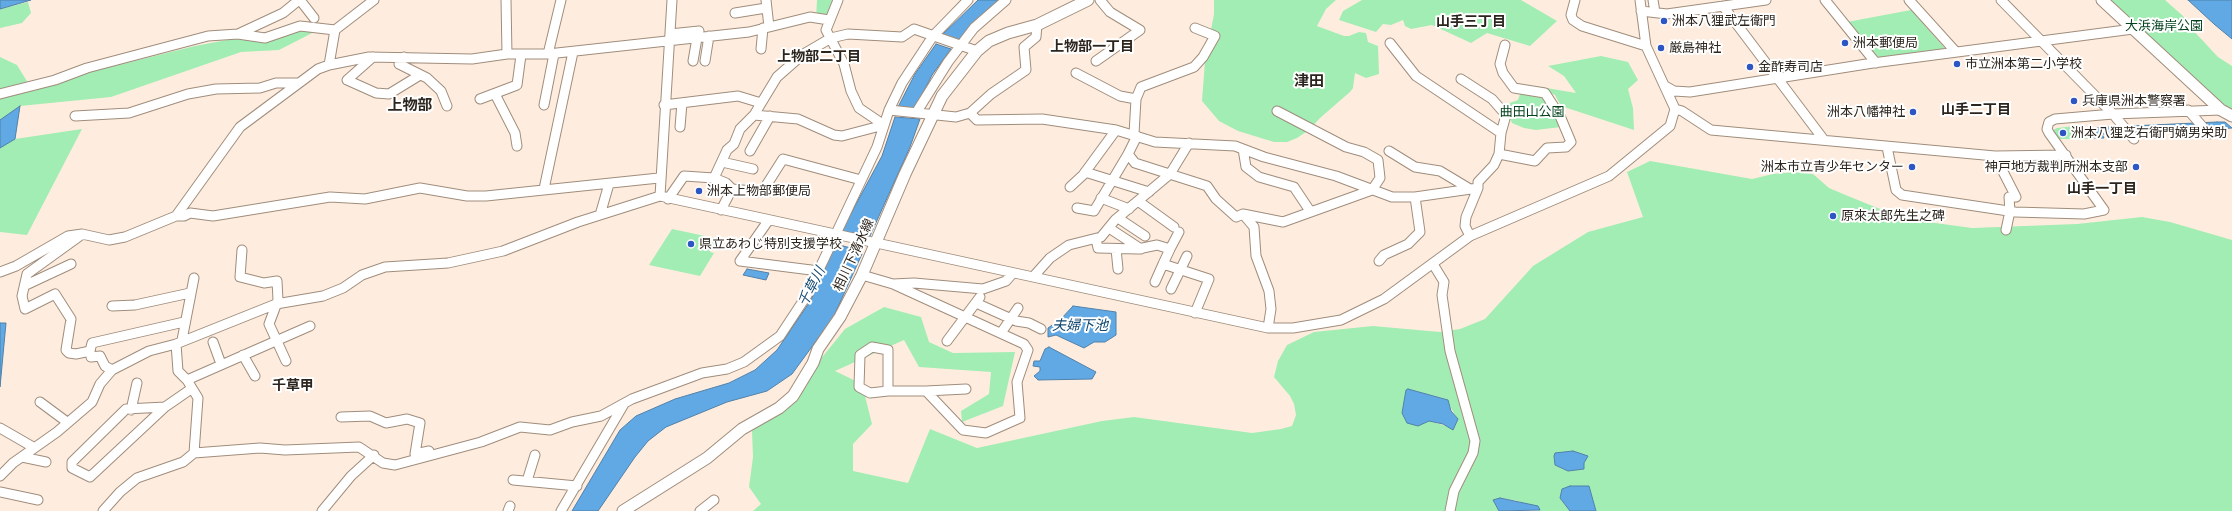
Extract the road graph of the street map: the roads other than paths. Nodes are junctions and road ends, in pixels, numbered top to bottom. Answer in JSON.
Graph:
{"nodes":[{"id":1,"x":299,"y":0,"type":"edge"},
{"id":2,"x":374,"y":0,"type":"edge"},
{"id":3,"x":506,"y":0,"type":"edge"},
{"id":4,"x":561,"y":0,"type":"edge"},
{"id":5,"x":672,"y":0,"type":"edge"},
{"id":6,"x":838,"y":0,"type":"edge"},
{"id":7,"x":968,"y":0,"type":"edge"},
{"id":8,"x":1006,"y":0,"type":"edge"},
{"id":9,"x":1088,"y":0,"type":"edge"},
{"id":10,"x":1100,"y":0,"type":"edge"},
{"id":11,"x":1575,"y":0,"type":"edge"},
{"id":12,"x":1640,"y":0,"type":"edge"},
{"id":13,"x":1653,"y":0,"type":"edge"},
{"id":14,"x":1762,"y":0,"type":"edge"},
{"id":15,"x":1825,"y":0,"type":"edge"},
{"id":16,"x":1909,"y":0,"type":"edge"},
{"id":17,"x":2001,"y":0,"type":"edge"},
{"id":18,"x":2102,"y":0,"type":"edge"},
{"id":19,"x":766,"y":4,"type":"edge"},
{"id":20,"x":1723,"y":6,"type":"junction"},
{"id":21,"x":1641,"y":11,"type":"junction"},
{"id":22,"x":1655,"y":12,"type":"junction"},
{"id":23,"x":282,"y":13,"type":"junction"},
{"id":24,"x":735,"y":13,"type":"dead end"},
{"id":25,"x":314,"y":18,"type":"dead end"},
{"id":26,"x":829,"y":20,"type":"junction"},
{"id":27,"x":284,"y":21,"type":"dead end"},
{"id":28,"x":1037,"y":25,"type":"junction"},
{"id":29,"x":766,"y":28,"type":"junction"},
{"id":30,"x":1195,"y":28,"type":"dead end"},
{"id":31,"x":2133,"y":29,"type":"junction"},
{"id":32,"x":335,"y":30,"type":"junction"},
{"id":33,"x":238,"y":34,"type":"junction"},
{"id":34,"x":698,"y":34,"type":"junction"},
{"id":35,"x":709,"y":36,"type":"junction"},
{"id":36,"x":933,"y":36,"type":"junction"},
{"id":37,"x":669,"y":38,"type":"junction"},
{"id":38,"x":831,"y":38,"type":"junction"},
{"id":39,"x":2042,"y":41,"type":"junction"},
{"id":40,"x":1390,"y":43,"type":"dead end"},
{"id":41,"x":1505,"y":45,"type":"dead end"},
{"id":42,"x":962,"y":46,"type":"junction"},
{"id":43,"x":1646,"y":46,"type":"junction"},
{"id":44,"x":761,"y":49,"type":"dead end"},
{"id":45,"x":978,"y":51,"type":"junction"},
{"id":46,"x":573,"y":52,"type":"junction"},
{"id":47,"x":1956,"y":52,"type":"junction"},
{"id":48,"x":507,"y":54,"type":"junction"},
{"id":49,"x":551,"y":54,"type":"junction"},
{"id":50,"x":521,"y":55,"type":"junction"},
{"id":51,"x":372,"y":57,"type":"junction"},
{"id":52,"x":404,"y":57,"type":"junction"},
{"id":53,"x":693,"y":61,"type":"dead end"},
{"id":54,"x":705,"y":61,"type":"dead end"},
{"id":55,"x":1096,"y":61,"type":"dead end"},
{"id":56,"x":1876,"y":63,"type":"junction"},
{"id":57,"x":329,"y":65,"type":"junction"},
{"id":58,"x":1076,"y":74,"type":"dead end"},
{"id":59,"x":420,"y":75,"type":"junction"},
{"id":60,"x":1777,"y":77,"type":"junction"},
{"id":61,"x":1461,"y":79,"type":"dead end"},
{"id":62,"x":299,"y":83,"type":"junction"},
{"id":63,"x":1665,"y":86,"type":"junction"},
{"id":64,"x":0,"y":94,"type":"edge"},
{"id":65,"x":495,"y":94,"type":"junction"},
{"id":66,"x":480,"y":99,"type":"dead end"},
{"id":67,"x":1136,"y":100,"type":"junction"},
{"id":68,"x":682,"y":103,"type":"junction"},
{"id":69,"x":761,"y":103,"type":"junction"},
{"id":70,"x":544,"y":105,"type":"dead end"},
{"id":71,"x":664,"y":105,"type":"junction"},
{"id":72,"x":446,"y":106,"type":"dead end"},
{"id":73,"x":889,"y":110,"type":"junction"},
{"id":74,"x":1675,"y":110,"type":"junction"},
{"id":75,"x":2188,"y":110,"type":"junction"},
{"id":76,"x":2220,"y":110,"type":"junction"},
{"id":77,"x":1277,"y":111,"type":"dead end"},
{"id":78,"x":933,"y":113,"type":"junction"},
{"id":79,"x":970,"y":113,"type":"junction"},
{"id":80,"x":919,"y":114,"type":"junction"},
{"id":81,"x":2113,"y":114,"type":"junction"},
{"id":82,"x":754,"y":115,"type":"junction"},
{"id":83,"x":75,"y":116,"type":"dead end"},
{"id":84,"x":770,"y":116,"type":"junction"},
{"id":85,"x":2232,"y":116,"type":"edge"},
{"id":86,"x":884,"y":125,"type":"junction"},
{"id":87,"x":680,"y":127,"type":"dead end"},
{"id":88,"x":1116,"y":130,"type":"junction"},
{"id":89,"x":1501,"y":133,"type":"junction"},
{"id":90,"x":2209,"y":134,"type":"dead end"},
{"id":91,"x":1135,"y":135,"type":"junction"},
{"id":92,"x":2134,"y":139,"type":"dead end"},
{"id":93,"x":1824,"y":140,"type":"junction"},
{"id":94,"x":1189,"y":144,"type":"junction"},
{"id":95,"x":517,"y":146,"type":"dead end"},
{"id":96,"x":1887,"y":147,"type":"junction"},
{"id":97,"x":1243,"y":149,"type":"junction"},
{"id":98,"x":750,"y":151,"type":"dead end"},
{"id":99,"x":1389,"y":151,"type":"dead end"},
{"id":100,"x":1128,"y":154,"type":"junction"},
{"id":101,"x":1499,"y":154,"type":"junction"},
{"id":102,"x":2066,"y":155,"type":"junction"},
{"id":103,"x":1995,"y":156,"type":"junction"},
{"id":104,"x":722,"y":162,"type":"junction"},
{"id":105,"x":753,"y":168,"type":"dead end"},
{"id":106,"x":1085,"y":172,"type":"junction"},
{"id":107,"x":1170,"y":174,"type":"junction"},
{"id":108,"x":659,"y":178,"type":"junction"},
{"id":109,"x":714,"y":178,"type":"junction"},
{"id":110,"x":861,"y":180,"type":"junction"},
{"id":111,"x":1112,"y":180,"type":"junction"},
{"id":112,"x":609,"y":184,"type":"junction"},
{"id":113,"x":1070,"y":187,"type":"dead end"},
{"id":114,"x":544,"y":189,"type":"junction"},
{"id":115,"x":732,"y":189,"type":"junction"},
{"id":116,"x":1474,"y":189,"type":"junction"},
{"id":117,"x":1372,"y":190,"type":"junction"},
{"id":118,"x":1149,"y":192,"type":"junction"},
{"id":119,"x":664,"y":197,"type":"junction"},
{"id":120,"x":1415,"y":197,"type":"junction"},
{"id":121,"x":1101,"y":198,"type":"junction"},
{"id":122,"x":1138,"y":201,"type":"junction"},
{"id":123,"x":1077,"y":208,"type":"dead end"},
{"id":124,"x":1128,"y":209,"type":"junction"},
{"id":125,"x":721,"y":210,"type":"junction"},
{"id":126,"x":1310,"y":211,"type":"junction"},
{"id":127,"x":2010,"y":211,"type":"junction"},
{"id":128,"x":1243,"y":214,"type":"junction"},
{"id":129,"x":600,"y":215,"type":"junction"},
{"id":130,"x":176,"y":216,"type":"junction"},
{"id":131,"x":1118,"y":218,"type":"junction"},
{"id":132,"x":768,"y":221,"type":"junction"},
{"id":133,"x":1109,"y":228,"type":"junction"},
{"id":134,"x":2006,"y":230,"type":"dead end"},
{"id":135,"x":82,"y":234,"type":"junction"},
{"id":136,"x":836,"y":235,"type":"junction"},
{"id":137,"x":1145,"y":236,"type":"dead end"},
{"id":138,"x":1470,"y":236,"type":"junction"},
{"id":139,"x":1096,"y":239,"type":"junction"},
{"id":140,"x":875,"y":244,"type":"junction"},
{"id":141,"x":1116,"y":249,"type":"junction"},
{"id":142,"x":1141,"y":249,"type":"junction"},
{"id":143,"x":1170,"y":249,"type":"junction"},
{"id":144,"x":242,"y":250,"type":"dead end"},
{"id":145,"x":1187,"y":256,"type":"dead end"},
{"id":146,"x":1379,"y":261,"type":"dead end"},
{"id":147,"x":71,"y":264,"type":"dead end"},
{"id":148,"x":1163,"y":264,"type":"junction"},
{"id":149,"x":1432,"y":264,"type":"junction"},
{"id":150,"x":1118,"y":269,"type":"dead end"},
{"id":151,"x":1181,"y":270,"type":"junction"},
{"id":152,"x":819,"y":271,"type":"junction"},
{"id":153,"x":0,"y":272,"type":"edge"},
{"id":154,"x":1013,"y":273,"type":"junction"},
{"id":155,"x":862,"y":275,"type":"junction"},
{"id":156,"x":1032,"y":277,"type":"junction"},
{"id":157,"x":194,"y":278,"type":"dead end"},
{"id":158,"x":1155,"y":282,"type":"dead end"},
{"id":159,"x":893,"y":284,"type":"junction"},
{"id":160,"x":26,"y":285,"type":"junction"},
{"id":161,"x":1171,"y":289,"type":"dead end"},
{"id":162,"x":190,"y":293,"type":"junction"},
{"id":163,"x":276,"y":304,"type":"junction"},
{"id":164,"x":112,"y":306,"type":"dead end"},
{"id":165,"x":1018,"y":308,"type":"dead end"},
{"id":166,"x":1195,"y":314,"type":"junction"},
{"id":167,"x":965,"y":317,"type":"junction"},
{"id":168,"x":1011,"y":319,"type":"junction"},
{"id":169,"x":184,"y":322,"type":"junction"},
{"id":170,"x":310,"y":326,"type":"dead end"},
{"id":171,"x":1268,"y":328,"type":"junction"},
{"id":172,"x":1041,"y":329,"type":"dead end"},
{"id":173,"x":1001,"y":333,"type":"junction"},
{"id":174,"x":276,"y":340,"type":"junction"},
{"id":175,"x":947,"y":341,"type":"dead end"},
{"id":176,"x":179,"y":342,"type":"junction"},
{"id":177,"x":213,"y":342,"type":"dead end"},
{"id":178,"x":90,"y":351,"type":"junction"},
{"id":179,"x":243,"y":355,"type":"junction"},
{"id":180,"x":286,"y":361,"type":"dead end"},
{"id":181,"x":222,"y":364,"type":"junction"},
{"id":182,"x":112,"y":370,"type":"junction"},
{"id":183,"x":255,"y":376,"type":"dead end"},
{"id":184,"x":137,"y":383,"type":"dead end"},
{"id":185,"x":189,"y":384,"type":"junction"},
{"id":186,"x":966,"y":388,"type":"dead end"},
{"id":187,"x":888,"y":391,"type":"junction"},
{"id":188,"x":926,"y":391,"type":"junction"},
{"id":189,"x":40,"y":402,"type":"dead end"},
{"id":190,"x":624,"y":404,"type":"junction"},
{"id":191,"x":165,"y":407,"type":"junction"},
{"id":192,"x":131,"y":410,"type":"junction"},
{"id":193,"x":341,"y":417,"type":"dead end"},
{"id":194,"x":67,"y":422,"type":"junction"},
{"id":195,"x":0,"y":428,"type":"edge"},
{"id":196,"x":33,"y":446,"type":"junction"},
{"id":197,"x":445,"y":452,"type":"junction"},
{"id":198,"x":194,"y":453,"type":"junction"},
{"id":199,"x":374,"y":455,"type":"junction"},
{"id":200,"x":535,"y":455,"type":"dead end"},
{"id":201,"x":22,"y":457,"type":"junction"},
{"id":202,"x":46,"y":462,"type":"dead end"},
{"id":203,"x":0,"y":476,"type":"edge"},
{"id":204,"x":513,"y":480,"type":"dead end"},
{"id":205,"x":527,"y":481,"type":"junction"},
{"id":206,"x":577,"y":486,"type":"junction"},
{"id":207,"x":0,"y":492,"type":"edge"},
{"id":208,"x":38,"y":500,"type":"dead end"},
{"id":209,"x":714,"y":500,"type":"dead end"},
{"id":210,"x":624,"y":510,"type":"edge"},
{"id":211,"x":103,"y":511,"type":"edge"},
{"id":212,"x":322,"y":511,"type":"edge"},
{"id":213,"x":561,"y":511,"type":"edge"},
{"id":214,"x":700,"y":511,"type":"edge"},
{"id":215,"x":1450,"y":511,"type":"edge"}],
"edges":[{"from":1,"to":23,"type":"street"},
{"from":1,"to":25,"type":"street"},
{"from":2,"to":32,"type":"street"},
{"from":3,"to":48,"type":"street"},
{"from":4,"to":49,"type":"street"},
{"from":5,"to":37,"type":"street"},
{"from":6,"to":26,"type":"street"},
{"from":7,"to":36,"type":"street"},
{"from":8,"to":42,"type":"street"},
{"from":9,"to":28,"type":"main road","name":"相川下清水線"},
{"from":10,"to":55,"type":"street"},
{"from":11,"to":43,"type":"street"},
{"from":12,"to":21,"type":"street"},
{"from":13,"to":22,"type":"street"},
{"from":14,"to":20,"type":"street"},
{"from":15,"to":56,"type":"street"},
{"from":16,"to":47,"type":"street"},
{"from":17,"to":39,"type":"street"},
{"from":18,"to":31,"type":"main road"},
{"from":19,"to":24,"type":"street"},
{"from":19,"to":29,"type":"street"},
{"from":20,"to":22,"type":"street"},
{"from":20,"to":60,"type":"street"},
{"from":21,"to":22,"type":"street"},
{"from":21,"to":43,"type":"street"},
{"from":23,"to":27,"type":"street"},
{"from":23,"to":33,"type":"street"},
{"from":26,"to":29,"type":"street"},
{"from":26,"to":38,"type":"street"},
{"from":28,"to":45,"type":"main road","name":"相川下清水線"},
{"from":28,"to":79,"type":"street"},
{"from":29,"to":35,"type":"street"},
{"from":29,"to":44,"type":"street"},
{"from":30,"to":67,"type":"street"},
{"from":31,"to":39,"type":"street"},
{"from":31,"to":76,"type":"main road"},
{"from":32,"to":33,"type":"street"},
{"from":32,"to":57,"type":"street"},
{"from":33,"to":64,"type":"street"},
{"from":34,"to":35,"type":"street"},
{"from":34,"to":37,"type":"street"},
{"from":34,"to":53,"type":"street"},
{"from":35,"to":54,"type":"street"},
{"from":36,"to":38,"type":"street"},
{"from":36,"to":42,"type":"street"},
{"from":36,"to":73,"type":"street"},
{"from":37,"to":46,"type":"street"},
{"from":37,"to":71,"type":"street"},
{"from":38,"to":69,"type":"street"},
{"from":38,"to":86,"type":"street"},
{"from":39,"to":47,"type":"street"},
{"from":39,"to":81,"type":"street"},
{"from":40,"to":89,"type":"street"},
{"from":41,"to":101,"type":"street"},
{"from":42,"to":45,"type":"street"},
{"from":42,"to":80,"type":"street"},
{"from":43,"to":63,"type":"street"},
{"from":45,"to":78,"type":"main road","name":"相川下清水線"},
{"from":46,"to":49,"type":"street"},
{"from":46,"to":114,"type":"street"},
{"from":47,"to":56,"type":"street"},
{"from":48,"to":50,"type":"street"},
{"from":48,"to":52,"type":"street"},
{"from":49,"to":50,"type":"street"},
{"from":49,"to":70,"type":"street"},
{"from":50,"to":65,"type":"street"},
{"from":51,"to":52,"type":"street"},
{"from":51,"to":57,"type":"street"},
{"from":51,"to":59,"type":"street"},
{"from":52,"to":59,"type":"street"},
{"from":56,"to":60,"type":"street"},
{"from":57,"to":62,"type":"street"},
{"from":58,"to":67,"type":"street"},
{"from":59,"to":72,"type":"street"},
{"from":60,"to":63,"type":"street"},
{"from":60,"to":93,"type":"street"},
{"from":61,"to":89,"type":"street"},
{"from":62,"to":83,"type":"street"},
{"from":62,"to":130,"type":"street"},
{"from":63,"to":74,"type":"street"},
{"from":65,"to":66,"type":"street"},
{"from":65,"to":95,"type":"street"},
{"from":67,"to":91,"type":"street"},
{"from":68,"to":69,"type":"street"},
{"from":68,"to":71,"type":"street"},
{"from":68,"to":87,"type":"street"},
{"from":69,"to":82,"type":"street"},
{"from":71,"to":108,"type":"street"},
{"from":73,"to":80,"type":"street"},
{"from":73,"to":86,"type":"street"},
{"from":74,"to":93,"type":"street"},
{"from":74,"to":138,"type":"street"},
{"from":75,"to":76,"type":"street"},
{"from":75,"to":81,"type":"street"},
{"from":75,"to":90,"type":"street"},
{"from":76,"to":85,"type":"main road"},
{"from":77,"to":117,"type":"street"},
{"from":78,"to":79,"type":"street"},
{"from":78,"to":80,"type":"street"},
{"from":78,"to":140,"type":"main road","name":"相川下清水線"},
{"from":79,"to":88,"type":"street"},
{"from":81,"to":92,"type":"street"},
{"from":81,"to":102,"type":"street"},
{"from":82,"to":84,"type":"street"},
{"from":82,"to":104,"type":"street"},
{"from":84,"to":86,"type":"street"},
{"from":84,"to":98,"type":"street"},
{"from":86,"to":110,"type":"street"},
{"from":88,"to":91,"type":"street"},
{"from":88,"to":106,"type":"street"},
{"from":89,"to":101,"type":"street"},
{"from":91,"to":94,"type":"street"},
{"from":91,"to":100,"type":"street"},
{"from":93,"to":96,"type":"street"},
{"from":94,"to":97,"type":"street"},
{"from":94,"to":107,"type":"street"},
{"from":96,"to":103,"type":"street"},
{"from":96,"to":127,"type":"street"},
{"from":97,"to":117,"type":"street"},
{"from":97,"to":126,"type":"street"},
{"from":99,"to":116,"type":"street"},
{"from":100,"to":107,"type":"street"},
{"from":100,"to":111,"type":"street"},
{"from":101,"to":116,"type":"street"},
{"from":102,"to":103,"type":"street"},
{"from":102,"to":127,"type":"street"},
{"from":103,"to":127,"type":"street"},
{"from":104,"to":105,"type":"street"},
{"from":104,"to":109,"type":"street"},
{"from":106,"to":111,"type":"street"},
{"from":106,"to":113,"type":"street"},
{"from":107,"to":118,"type":"street"},
{"from":107,"to":128,"type":"street"},
{"from":108,"to":112,"type":"street"},
{"from":108,"to":119,"type":"street"},
{"from":109,"to":115,"type":"street"},
{"from":109,"to":119,"type":"street"},
{"from":110,"to":115,"type":"street"},
{"from":110,"to":136,"type":"street"},
{"from":111,"to":118,"type":"street"},
{"from":111,"to":121,"type":"street"},
{"from":112,"to":114,"type":"street"},
{"from":112,"to":129,"type":"street"},
{"from":114,"to":130,"type":"street"},
{"from":115,"to":125,"type":"street"},
{"from":116,"to":120,"type":"street"},
{"from":116,"to":138,"type":"street"},
{"from":117,"to":120,"type":"street"},
{"from":117,"to":126,"type":"street"},
{"from":118,"to":122,"type":"street"},
{"from":119,"to":125,"type":"street"},
{"from":119,"to":129,"type":"street"},
{"from":120,"to":146,"type":"street"},
{"from":121,"to":123,"type":"street"},
{"from":121,"to":124,"type":"street"},
{"from":122,"to":124,"type":"street"},
{"from":122,"to":143,"type":"street"},
{"from":124,"to":131,"type":"street"},
{"from":125,"to":132,"type":"street"},
{"from":126,"to":128,"type":"street"},
{"from":127,"to":134,"type":"street"},
{"from":128,"to":171,"type":"street"},
{"from":129,"to":163,"type":"street"},
{"from":130,"to":135,"type":"street"},
{"from":131,"to":133,"type":"street"},
{"from":131,"to":137,"type":"street"},
{"from":132,"to":136,"type":"street"},
{"from":132,"to":152,"type":"street"},
{"from":133,"to":139,"type":"street"},
{"from":133,"to":142,"type":"street"},
{"from":135,"to":153,"type":"street"},
{"from":135,"to":160,"type":"street"},
{"from":136,"to":140,"type":"street"},
{"from":136,"to":152,"type":"street"},
{"from":138,"to":149,"type":"street"},
{"from":139,"to":141,"type":"street"},
{"from":139,"to":156,"type":"street"},
{"from":140,"to":154,"type":"street"},
{"from":140,"to":155,"type":"main road","name":"相川下清水線"},
{"from":141,"to":142,"type":"street"},
{"from":141,"to":150,"type":"street"},
{"from":142,"to":143,"type":"street"},
{"from":143,"to":148,"type":"street"},
{"from":144,"to":163,"type":"street"},
{"from":145,"to":151,"type":"street"},
{"from":147,"to":160,"type":"street"},
{"from":148,"to":151,"type":"street"},
{"from":148,"to":158,"type":"street"},
{"from":149,"to":171,"type":"street"},
{"from":149,"to":215,"type":"street"},
{"from":151,"to":161,"type":"street"},
{"from":151,"to":166,"type":"street"},
{"from":152,"to":190,"type":"street"},
{"from":154,"to":156,"type":"street"},
{"from":154,"to":159,"type":"street"},
{"from":155,"to":159,"type":"street"},
{"from":155,"to":210,"type":"main road","name":"相川下清水線"},
{"from":156,"to":166,"type":"street"},
{"from":157,"to":162,"type":"street"},
{"from":159,"to":167,"type":"street"},
{"from":160,"to":178,"type":"street"},
{"from":162,"to":164,"type":"street"},
{"from":162,"to":169,"type":"street"},
{"from":163,"to":174,"type":"street"},
{"from":163,"to":176,"type":"street"},
{"from":165,"to":168,"type":"street"},
{"from":166,"to":171,"type":"street"},
{"from":167,"to":168,"type":"street"},
{"from":167,"to":173,"type":"street"},
{"from":167,"to":175,"type":"street"},
{"from":168,"to":172,"type":"street"},
{"from":168,"to":173,"type":"street"},
{"from":169,"to":176,"type":"street"},
{"from":169,"to":178,"type":"street"},
{"from":170,"to":174,"type":"street"},
{"from":173,"to":188,"type":"street"},
{"from":174,"to":179,"type":"street"},
{"from":174,"to":180,"type":"street"},
{"from":176,"to":182,"type":"street"},
{"from":176,"to":185,"type":"street"},
{"from":177,"to":181,"type":"street"},
{"from":178,"to":182,"type":"street"},
{"from":179,"to":181,"type":"street"},
{"from":179,"to":183,"type":"street"},
{"from":181,"to":185,"type":"street"},
{"from":182,"to":194,"type":"street"},
{"from":184,"to":192,"type":"street"},
{"from":185,"to":191,"type":"street"},
{"from":185,"to":198,"type":"street"},
{"from":186,"to":188,"type":"street"},
{"from":187,"to":187,"type":"street"},
{"from":187,"to":188,"type":"street"},
{"from":189,"to":194,"type":"street"},
{"from":190,"to":197,"type":"street"},
{"from":190,"to":206,"type":"street"},
{"from":191,"to":192,"type":"street"},
{"from":191,"to":192,"type":"street"},
{"from":193,"to":197,"type":"street"},
{"from":194,"to":196,"type":"street"},
{"from":195,"to":196,"type":"street"},
{"from":196,"to":201,"type":"street"},
{"from":197,"to":199,"type":"street"},
{"from":198,"to":199,"type":"street"},
{"from":198,"to":211,"type":"street"},
{"from":199,"to":212,"type":"street"},
{"from":200,"to":205,"type":"street"},
{"from":201,"to":202,"type":"street"},
{"from":201,"to":203,"type":"street"},
{"from":204,"to":205,"type":"street"},
{"from":205,"to":206,"type":"street"},
{"from":206,"to":213,"type":"street"},
{"from":207,"to":208,"type":"street"},
{"from":209,"to":214,"type":"street"}]}
